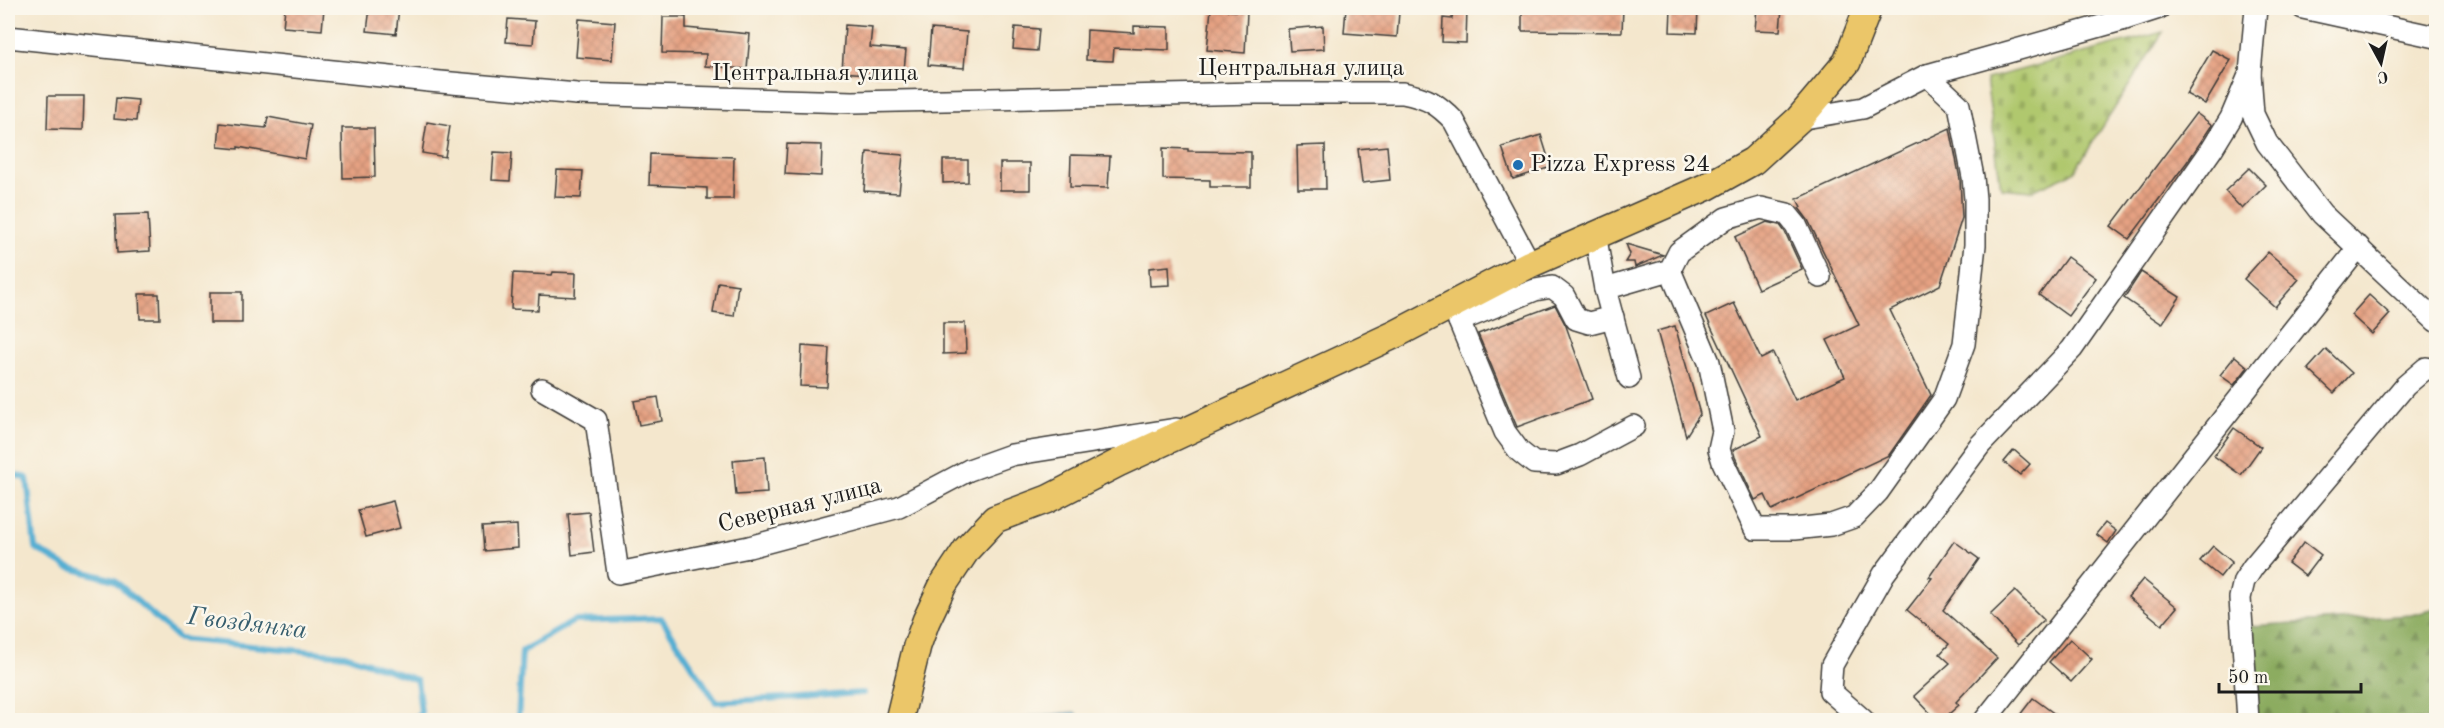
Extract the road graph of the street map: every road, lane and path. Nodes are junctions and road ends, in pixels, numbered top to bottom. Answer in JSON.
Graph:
{"nodes":[{"id":1,"x":1868,"y":8,"type":"edge"},
{"id":2,"x":2159,"y":8,"type":"edge"},
{"id":3,"x":2256,"y":8,"type":"edge"},
{"id":4,"x":2303,"y":8,"type":"edge"},
{"id":5,"x":8,"y":37,"type":"edge"},
{"id":6,"x":2436,"y":37,"type":"edge"},
{"id":7,"x":2250,"y":73,"type":"junction"},
{"id":8,"x":1927,"y":75,"type":"junction"},
{"id":9,"x":1799,"y":119,"type":"junction"},
{"id":10,"x":1595,"y":234,"type":"junction"},
{"id":11,"x":2359,"y":247,"type":"junction"},
{"id":12,"x":1530,"y":264,"type":"junction"},
{"id":13,"x":1670,"y":270,"type":"junction"},
{"id":14,"x":1820,"y":277,"type":"dead end"},
{"id":15,"x":1605,"y":289,"type":"junction"},
{"id":16,"x":1457,"y":312,"type":"junction"},
{"id":17,"x":1613,"y":317,"type":"junction"},
{"id":18,"x":2436,"y":321,"type":"edge"},
{"id":19,"x":2436,"y":370,"type":"edge"},
{"id":20,"x":1629,"y":378,"type":"dead end"},
{"id":21,"x":542,"y":389,"type":"dead end"},
{"id":22,"x":1200,"y":425,"type":"junction"},
{"id":23,"x":1634,"y":426,"type":"dead end"},
{"id":24,"x":2246,"y":718,"type":"edge"},
{"id":25,"x":899,"y":720,"type":"edge"},
{"id":26,"x":1863,"y":720,"type":"edge"},
{"id":27,"x":1985,"y":720,"type":"edge"}],
"edges":[{"from":1,"to":9,"type":"main road"},
{"from":2,"to":8,"type":"street"},
{"from":3,"to":7,"type":"street"},
{"from":4,"to":6,"type":"street"},
{"from":5,"to":12,"type":"street","name":"Центральная улица"},
{"from":7,"to":11,"type":"street"},
{"from":7,"to":26,"type":"street"},
{"from":8,"to":9,"type":"street"},
{"from":8,"to":13,"type":"street"},
{"from":9,"to":10,"type":"main road"},
{"from":10,"to":12,"type":"main road"},
{"from":10,"to":15,"type":"street"},
{"from":11,"to":18,"type":"street"},
{"from":11,"to":27,"type":"street"},
{"from":12,"to":16,"type":"main road"},
{"from":13,"to":14,"type":"street"},
{"from":13,"to":15,"type":"street"},
{"from":15,"to":17,"type":"street"},
{"from":16,"to":17,"type":"street"},
{"from":16,"to":22,"type":"main road"},
{"from":16,"to":23,"type":"street"},
{"from":17,"to":20,"type":"street"},
{"from":19,"to":24,"type":"street"},
{"from":21,"to":22,"type":"street","name":"Северная улица"},
{"from":22,"to":25,"type":"main road"}]}
